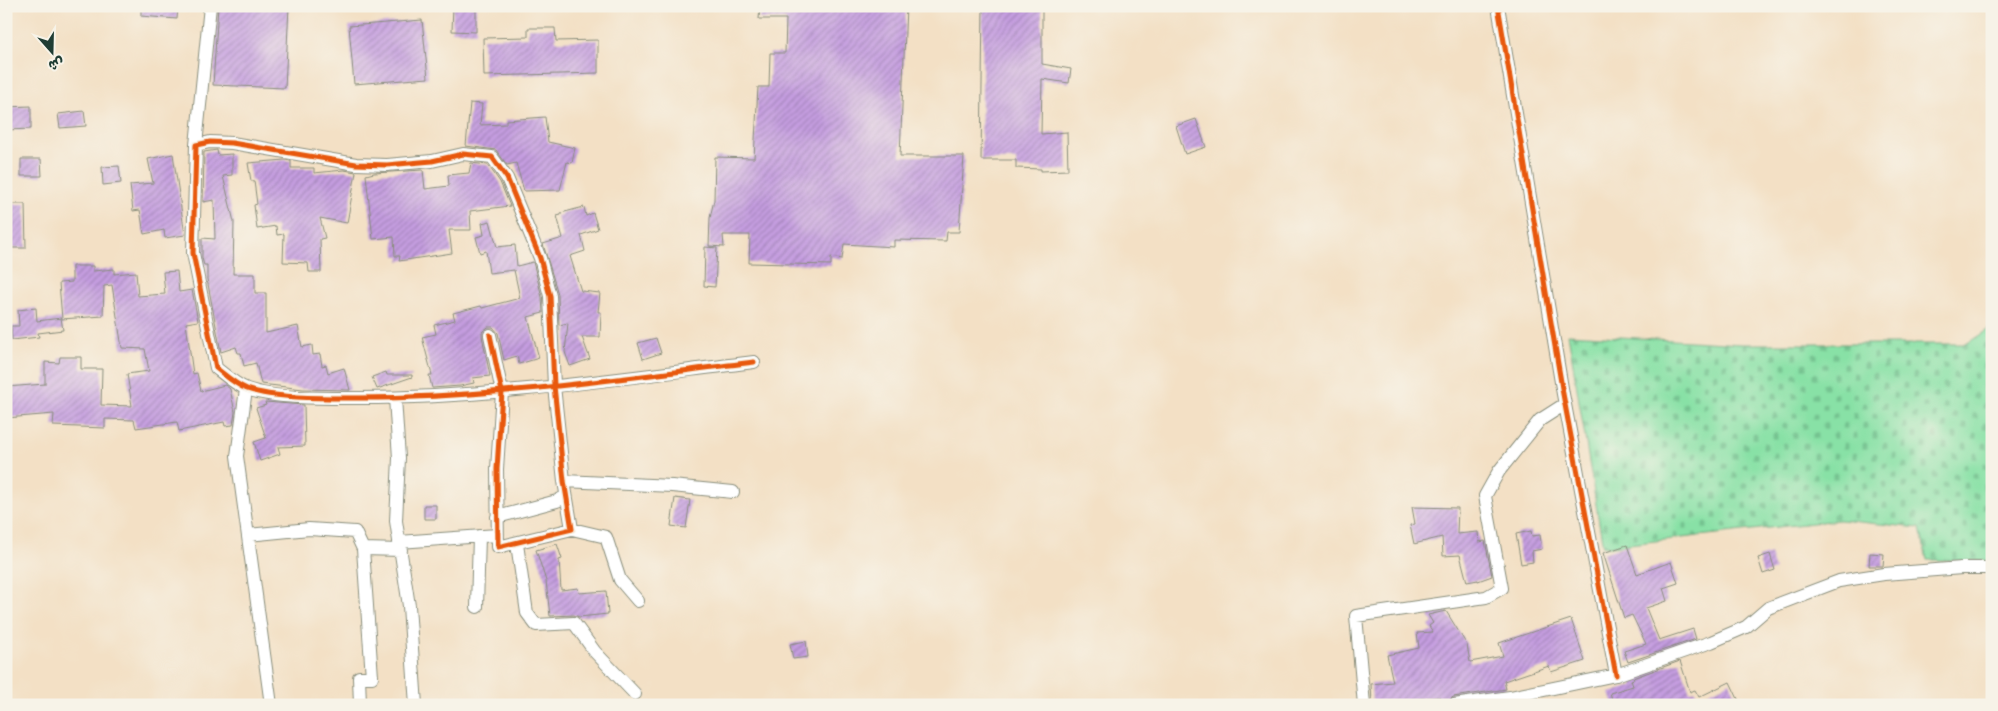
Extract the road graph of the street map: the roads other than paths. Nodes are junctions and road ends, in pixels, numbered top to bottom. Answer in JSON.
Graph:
{"nodes":[{"id":1,"x":210,"y":6,"type":"edge"},
{"id":2,"x":1498,"y":6,"type":"edge"},
{"id":3,"x":196,"y":145,"type":"junction"},
{"id":4,"x":490,"y":335,"type":"dead end"},
{"id":5,"x":754,"y":362,"type":"dead end"},
{"id":6,"x":554,"y":386,"type":"junction"},
{"id":7,"x":246,"y":389,"type":"junction"},
{"id":8,"x":502,"y":392,"type":"junction"},
{"id":9,"x":395,"y":398,"type":"junction"},
{"id":10,"x":1565,"y":404,"type":"junction"},
{"id":11,"x":564,"y":481,"type":"junction"},
{"id":12,"x":733,"y":492,"type":"dead end"},
{"id":13,"x":566,"y":496,"type":"junction"},
{"id":14,"x":498,"y":517,"type":"junction"},
{"id":15,"x":572,"y":530,"type":"junction"},
{"id":16,"x":248,"y":535,"type":"junction"},
{"id":17,"x":497,"y":535,"type":"junction"},
{"id":18,"x":479,"y":536,"type":"junction"},
{"id":19,"x":517,"y":544,"type":"junction"},
{"id":20,"x":400,"y":546,"type":"junction"},
{"id":21,"x":363,"y":550,"type":"junction"},
{"id":22,"x":1992,"y":568,"type":"edge"},
{"id":23,"x":638,"y":602,"type":"dead end"},
{"id":24,"x":477,"y":607,"type":"dead end"},
{"id":25,"x":1616,"y":675,"type":"junction"},
{"id":26,"x":635,"y":694,"type":"dead end"},
{"id":27,"x":271,"y":705,"type":"edge"},
{"id":28,"x":360,"y":705,"type":"edge"},
{"id":29,"x":416,"y":705,"type":"edge"},
{"id":30,"x":1364,"y":705,"type":"edge"},
{"id":31,"x":1454,"y":705,"type":"edge"}],
"edges":[{"from":1,"to":3,"type":"street"},
{"from":2,"to":10,"type":"street"},
{"from":3,"to":6,"type":"street"},
{"from":3,"to":7,"type":"street"},
{"from":4,"to":8,"type":"street"},
{"from":5,"to":6,"type":"street"},
{"from":6,"to":8,"type":"street"},
{"from":6,"to":11,"type":"street"},
{"from":7,"to":9,"type":"street"},
{"from":7,"to":16,"type":"street"},
{"from":8,"to":9,"type":"street"},
{"from":8,"to":14,"type":"street"},
{"from":9,"to":20,"type":"street"},
{"from":10,"to":25,"type":"street"},
{"from":10,"to":30,"type":"street"},
{"from":11,"to":12,"type":"street"},
{"from":11,"to":13,"type":"street"},
{"from":13,"to":14,"type":"street"},
{"from":13,"to":15,"type":"street"},
{"from":14,"to":17,"type":"street"},
{"from":15,"to":19,"type":"street"},
{"from":15,"to":23,"type":"street"},
{"from":16,"to":21,"type":"street"},
{"from":16,"to":27,"type":"street"},
{"from":17,"to":18,"type":"street"},
{"from":17,"to":19,"type":"street"},
{"from":18,"to":20,"type":"street"},
{"from":18,"to":24,"type":"street"},
{"from":19,"to":26,"type":"street"},
{"from":20,"to":21,"type":"street"},
{"from":20,"to":29,"type":"street"},
{"from":21,"to":28,"type":"street"},
{"from":22,"to":25,"type":"street"},
{"from":25,"to":31,"type":"street"}]}
